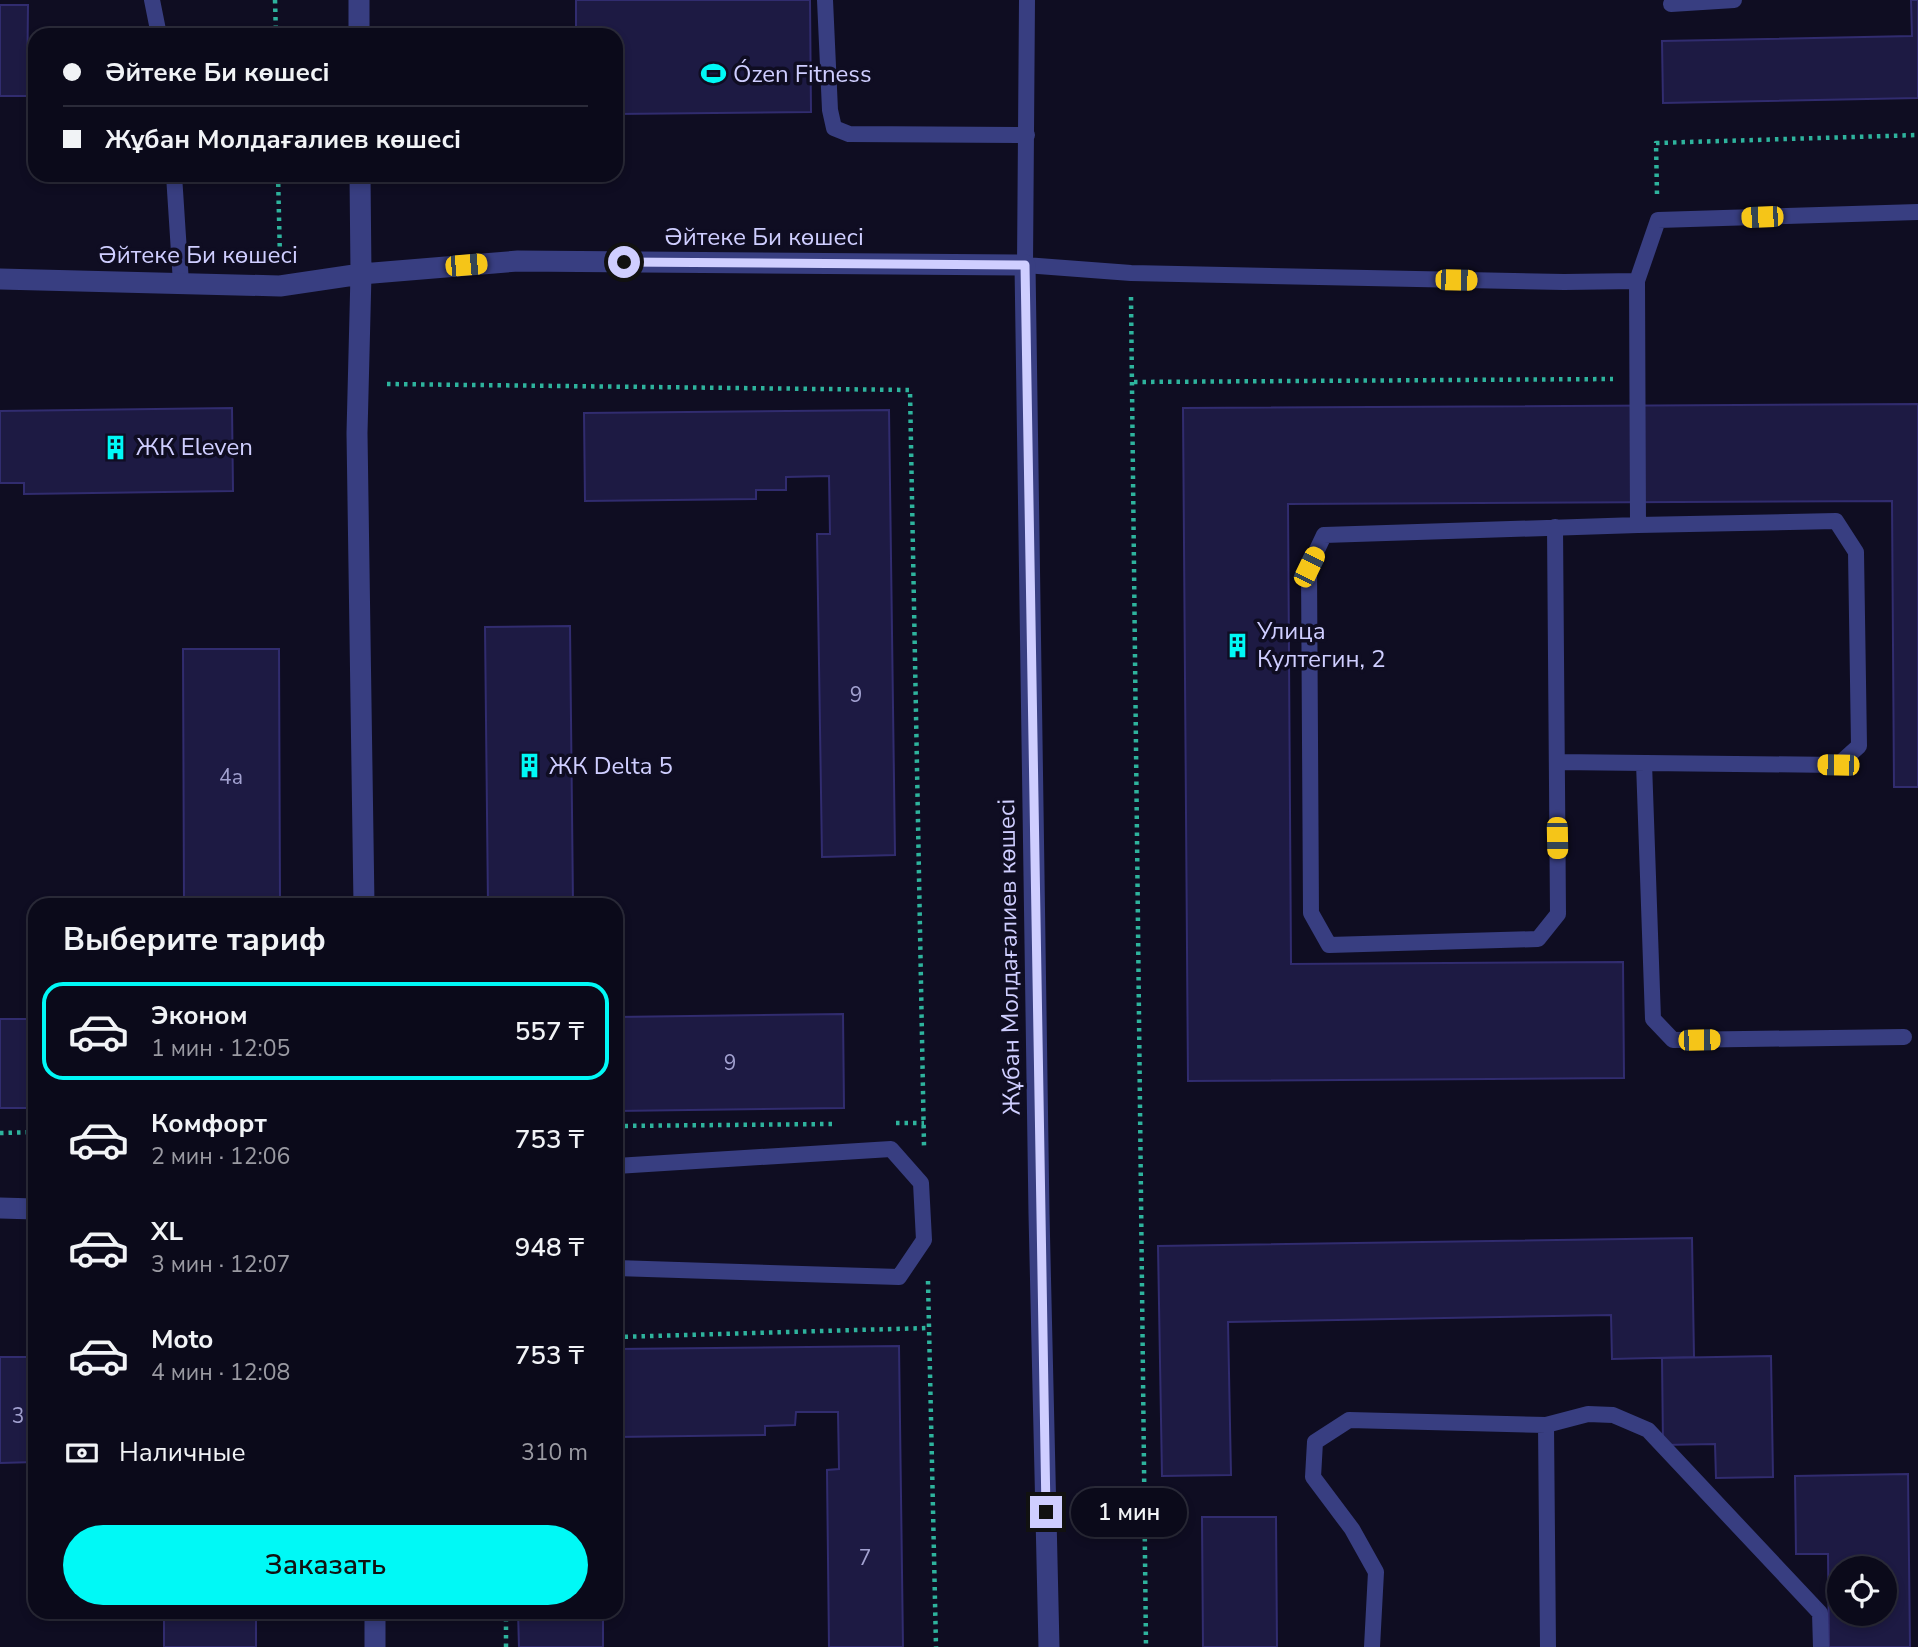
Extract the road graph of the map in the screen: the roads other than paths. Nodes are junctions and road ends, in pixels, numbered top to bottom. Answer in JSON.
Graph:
{"nodes":[{"id":1,"x":152,"y":0,"type":"edge"},
{"id":2,"x":359,"y":0,"type":"edge"},
{"id":3,"x":825,"y":0,"type":"edge"},
{"id":4,"x":1027,"y":0,"type":"edge"},
{"id":5,"x":1734,"y":0,"type":"edge"},
{"id":6,"x":1671,"y":4,"type":"dead end"},
{"id":7,"x":158,"y":28,"type":"edge"},
{"id":8,"x":359,"y":28,"type":"edge"},
{"id":9,"x":1027,"y":135,"type":"junction"},
{"id":10,"x":174,"y":182,"type":"edge"},
{"id":11,"x":360,"y":182,"type":"edge"},
{"id":12,"x":1918,"y":212,"type":"edge"},
{"id":13,"x":1025,"y":265,"type":"junction"},
{"id":14,"x":361,"y":274,"type":"junction"},
{"id":15,"x":0,"y":279,"type":"edge"},
{"id":16,"x":1637,"y":281,"type":"junction"},
{"id":17,"x":181,"y":284,"type":"junction"},
{"id":18,"x":1638,"y":524,"type":"junction"},
{"id":19,"x":1555,"y":527,"type":"junction"},
{"id":20,"x":1557,"y":762,"type":"junction"},
{"id":21,"x":1644,"y":763,"type":"junction"},
{"id":22,"x":364,"y":898,"type":"edge"},
{"id":23,"x":1904,"y":1037,"type":"dead end"},
{"id":24,"x":623,"y":1166,"type":"edge"},
{"id":25,"x":0,"y":1209,"type":"edge"},
{"id":26,"x":28,"y":1209,"type":"edge"},
{"id":27,"x":623,"y":1268,"type":"edge"},
{"id":28,"x":1546,"y":1425,"type":"junction"},
{"id":29,"x":375,"y":1619,"type":"edge"},
{"id":30,"x":376,"y":1647,"type":"edge"},
{"id":31,"x":1049,"y":1647,"type":"edge"},
{"id":32,"x":1372,"y":1647,"type":"edge"},
{"id":33,"x":1548,"y":1647,"type":"edge"},
{"id":34,"x":1821,"y":1647,"type":"edge"}],
"edges":[{"from":1,"to":7,"type":"lane"},
{"from":2,"to":8,"type":"street"},
{"from":3,"to":9,"type":"lane"},
{"from":4,"to":9,"type":"lane"},
{"from":5,"to":6,"type":"lane"},
{"from":9,"to":13,"type":"lane"},
{"from":10,"to":17,"type":"lane"},
{"from":11,"to":14,"type":"street"},
{"from":12,"to":16,"type":"lane"},
{"from":13,"to":14,"type":"street","name":"Әйтеке Би көшесі"},
{"from":13,"to":16,"type":"lane"},
{"from":13,"to":31,"type":"street","name":"Жұбан Молдағалиев көшесі"},
{"from":14,"to":17,"type":"street","name":"Әйтеке Би көшесі"},
{"from":14,"to":22,"type":"street"},
{"from":15,"to":17,"type":"street","name":"Әйтеке Би көшесі"},
{"from":16,"to":18,"type":"lane"},
{"from":18,"to":19,"type":"lane"},
{"from":18,"to":21,"type":"lane"},
{"from":19,"to":20,"type":"lane"},
{"from":19,"to":20,"type":"lane"},
{"from":20,"to":21,"type":"lane"},
{"from":21,"to":23,"type":"lane"},
{"from":24,"to":27,"type":"lane"},
{"from":25,"to":26,"type":"street"},
{"from":28,"to":32,"type":"lane"},
{"from":28,"to":33,"type":"lane"},
{"from":28,"to":34,"type":"lane"},
{"from":29,"to":30,"type":"street"}]}
